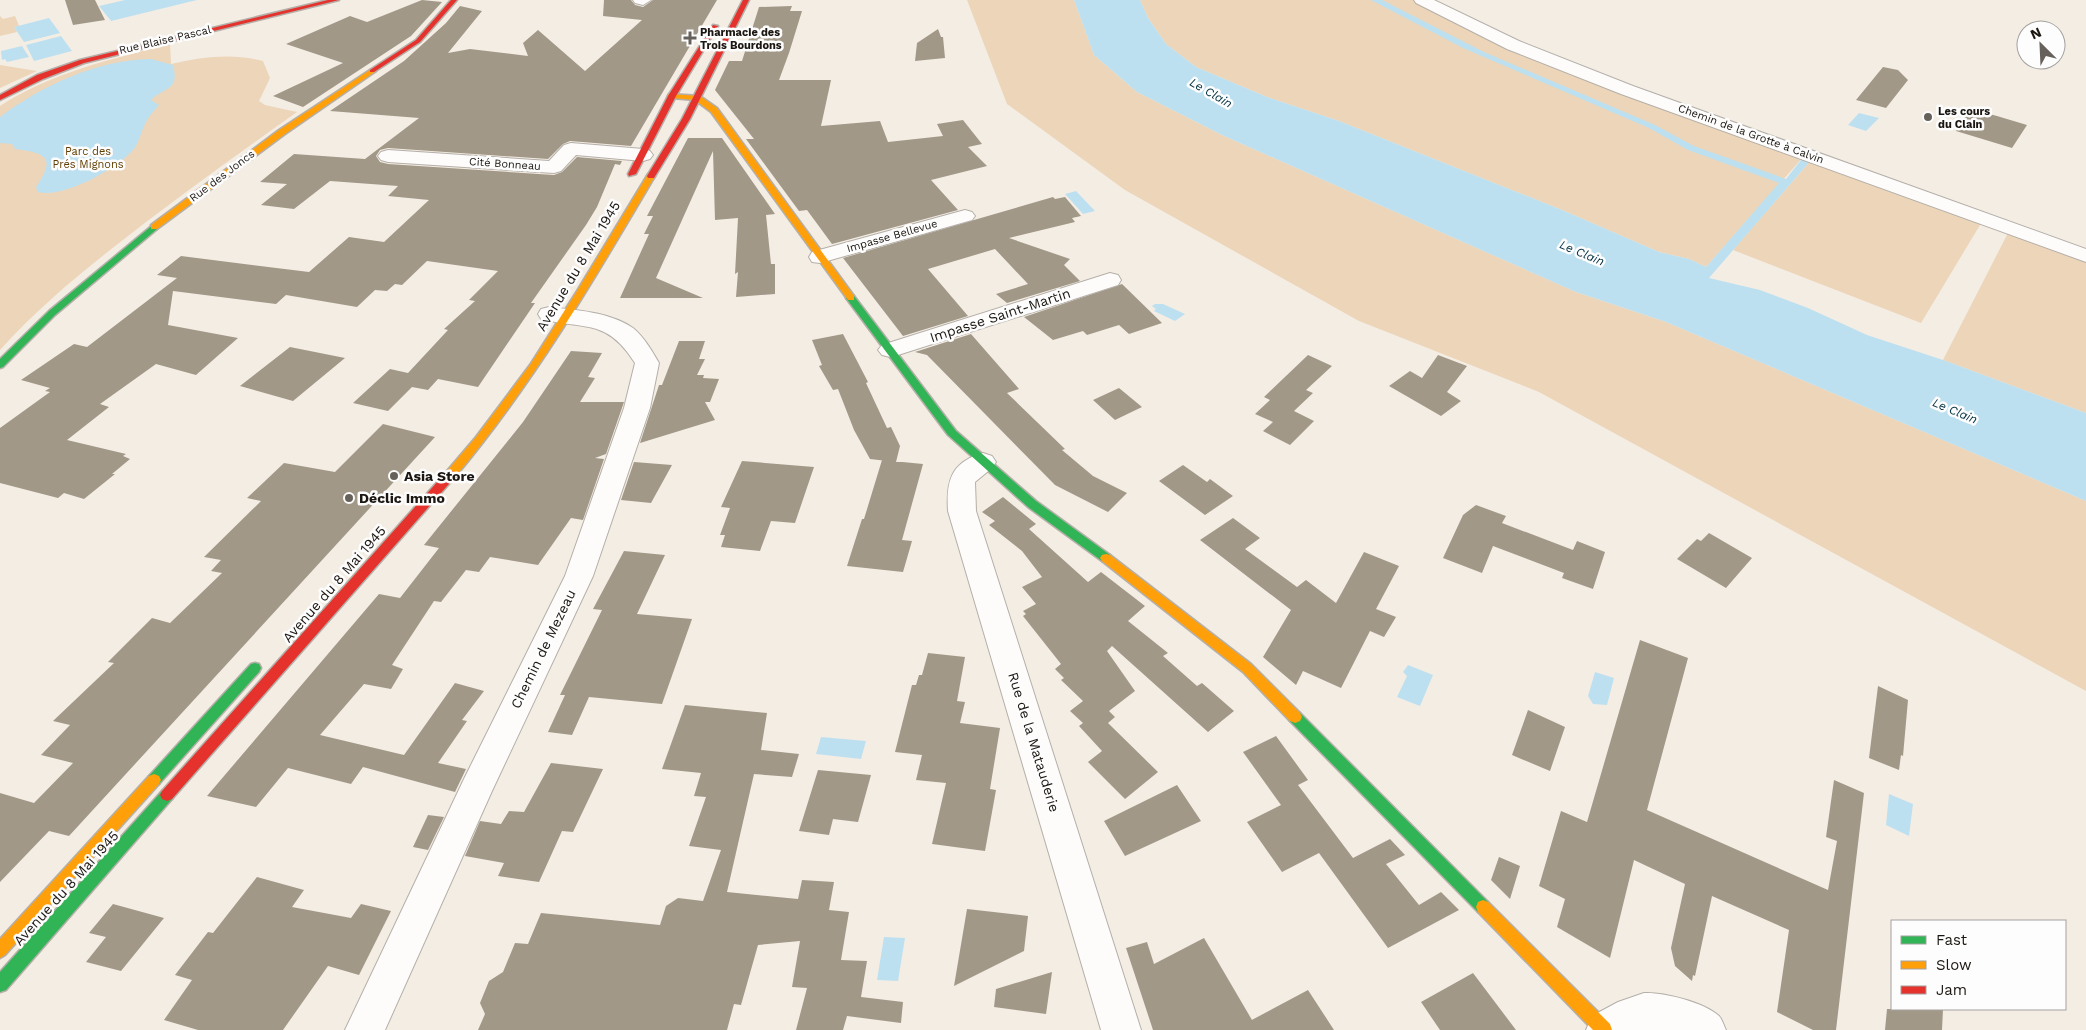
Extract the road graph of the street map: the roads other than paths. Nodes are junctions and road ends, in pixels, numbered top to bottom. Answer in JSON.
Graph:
{"nodes":[{"id":1,"x":336,"y":0,"type":"edge"},
{"id":2,"x":454,"y":0,"type":"edge"},
{"id":3,"x":746,"y":0,"type":"edge"},
{"id":4,"x":1422,"y":0,"type":"edge"},
{"id":5,"x":723,"y":13,"type":"dead end"},
{"id":6,"x":672,"y":96,"type":"junction"},
{"id":7,"x":0,"y":98,"type":"edge"},
{"id":8,"x":697,"y":98,"type":"junction"},
{"id":9,"x":686,"y":119,"type":"junction"},
{"id":10,"x":701,"y":125,"type":"dead end"},
{"id":11,"x":716,"y":130,"type":"dead end"},
{"id":12,"x":731,"y":136,"type":"junction"},
{"id":13,"x":643,"y":155,"type":"junction"},
{"id":14,"x":388,"y":156,"type":"dead end"},
{"id":15,"x":624,"y":187,"type":"dead end"},
{"id":16,"x":965,"y":216,"type":"dead end"},
{"id":17,"x":2086,"y":256,"type":"edge"},
{"id":18,"x":820,"y":257,"type":"junction"},
{"id":19,"x":1110,"y":280,"type":"dead end"},
{"id":20,"x":554,"y":313,"type":"junction"},
{"id":21,"x":890,"y":350,"type":"junction"},
{"id":22,"x":0,"y":365,"type":"edge"},
{"id":23,"x":983,"y":462,"type":"junction"},
{"id":24,"x":265,"y":657,"type":"dead end"},
{"id":25,"x":0,"y":950,"type":"edge"},
{"id":26,"x":0,"y":984,"type":"edge"},
{"id":27,"x":365,"y":1030,"type":"edge"},
{"id":28,"x":1120,"y":1030,"type":"edge"},
{"id":29,"x":1605,"y":1030,"type":"edge"},
{"id":30,"x":1706,"y":1030,"type":"edge"}],
"edges":[{"from":1,"to":7,"type":"street","name":"Rue Blaise Pascal"},
{"from":2,"to":22,"type":"street","name":"Rue des Joncs"},
{"from":3,"to":8,"type":"street","name":"Avenue du 8 Mai 1945"},
{"from":4,"to":17,"type":"street","name":"Chemin de la Grotte à Calvin"},
{"from":5,"to":6,"type":"street","name":"Avenue du 8 Mai 1945"},
{"from":6,"to":8,"type":"street"},
{"from":6,"to":9,"type":"street"},
{"from":6,"to":13,"type":"street","name":"Avenue du 8 Mai 1945"},
{"from":8,"to":9,"type":"street","name":"Avenue du 8 Mai 1945"},
{"from":8,"to":12,"type":"street"},
{"from":9,"to":10,"type":"street"},
{"from":9,"to":20,"type":"street","name":"Avenue du 8 Mai 1945"},
{"from":11,"to":12,"type":"street"},
{"from":12,"to":18,"type":"street"},
{"from":13,"to":14,"type":"street","name":"Cité Bonneau"},
{"from":13,"to":15,"type":"street","name":"Avenue du 8 Mai 1945"},
{"from":16,"to":18,"type":"street","name":"Impasse Bellevue"},
{"from":18,"to":21,"type":"street"},
{"from":19,"to":21,"type":"street","name":"Impasse Saint-Martin"},
{"from":20,"to":26,"type":"street","name":"Avenue du 8 Mai 1945"},
{"from":20,"to":27,"type":"street","name":"Chemin de Mezeau"},
{"from":21,"to":23,"type":"street"},
{"from":23,"to":28,"type":"street","name":"Rue de la Matauderie"},
{"from":23,"to":29,"type":"street"},
{"from":24,"to":25,"type":"street","name":"Avenue du 8 Mai 1945"},
{"from":29,"to":30,"type":"street"}]}
